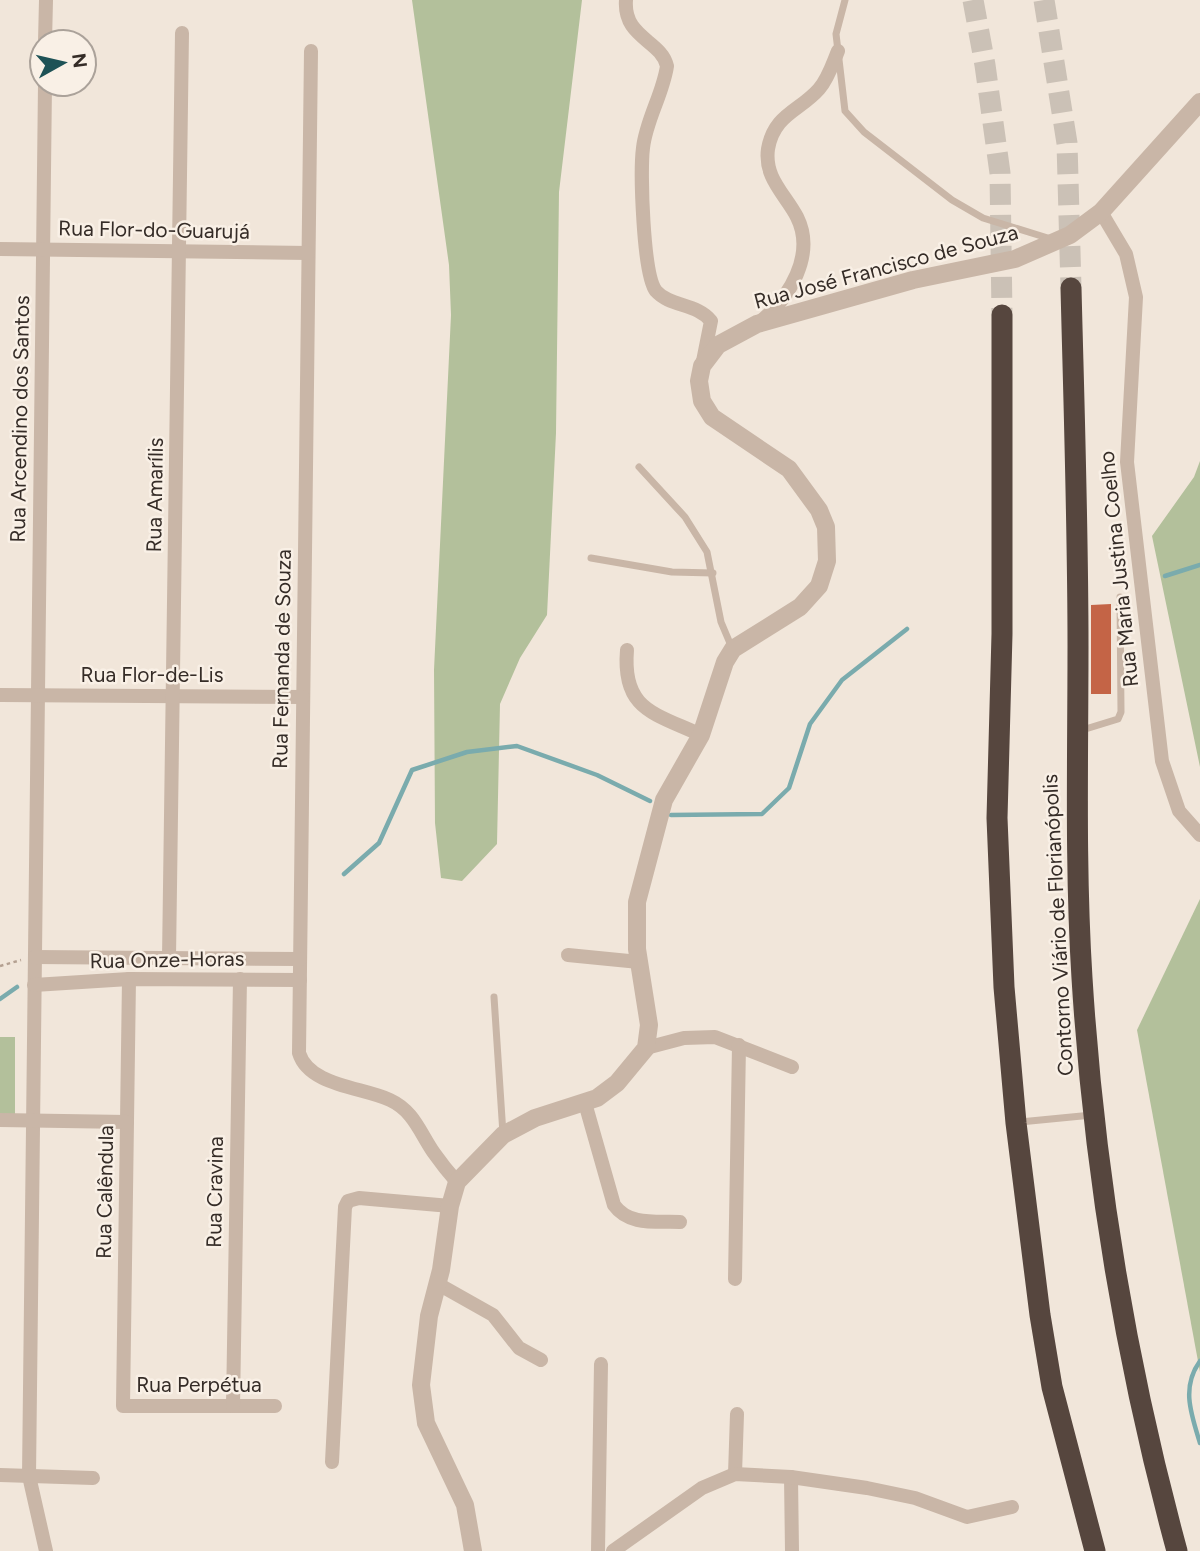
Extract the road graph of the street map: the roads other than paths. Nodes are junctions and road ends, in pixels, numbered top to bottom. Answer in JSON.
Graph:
{"nodes":[{"id":1,"x":46,"y":0,"type":"edge"},
{"id":2,"x":626,"y":0,"type":"edge"},
{"id":3,"x":845,"y":0,"type":"edge"},
{"id":4,"x":46,"y":28,"type":"edge"},
{"id":5,"x":182,"y":33,"type":"dead end"},
{"id":6,"x":310,"y":51,"type":"dead end"},
{"id":7,"x":838,"y":51,"type":"junction"},
{"id":8,"x":45,"y":98,"type":"edge"},
{"id":9,"x":1200,"y":102,"type":"edge"},
{"id":10,"x":1101,"y":212,"type":"junction"},
{"id":11,"x":1057,"y":241,"type":"junction"},
{"id":12,"x":0,"y":249,"type":"edge"},
{"id":13,"x":43,"y":250,"type":"junction"},
{"id":14,"x":179,"y":251,"type":"junction"},
{"id":15,"x":308,"y":253,"type":"junction"},
{"id":16,"x":1071,"y":288,"type":"tunnel mouth"},
{"id":17,"x":1002,"y":315,"type":"tunnel mouth"},
{"id":18,"x":757,"y":324,"type":"junction"},
{"id":19,"x":702,"y":366,"type":"junction"},
{"id":20,"x":639,"y":467,"type":"dead end"},
{"id":21,"x":591,"y":558,"type":"dead end"},
{"id":22,"x":713,"y":573,"type":"junction"},
{"id":23,"x":1119,"y":597,"type":"dead end"},
{"id":24,"x":733,"y":649,"type":"junction"},
{"id":25,"x":627,"y":650,"type":"dead end"},
{"id":26,"x":0,"y":695,"type":"edge"},
{"id":27,"x":38,"y":695,"type":"junction"},
{"id":28,"x":173,"y":696,"type":"junction"},
{"id":29,"x":303,"y":697,"type":"junction"},
{"id":30,"x":1075,"y":732,"type":"junction"},
{"id":31,"x":701,"y":735,"type":"junction"},
{"id":32,"x":1200,"y":835,"type":"edge"},
{"id":33,"x":568,"y":956,"type":"dead end"},
{"id":34,"x":35,"y":957,"type":"junction"},
{"id":35,"x":169,"y":958,"type":"junction"},
{"id":36,"x":300,"y":959,"type":"junction"},
{"id":37,"x":639,"y":962,"type":"junction"},
{"id":38,"x":129,"y":979,"type":"junction"},
{"id":39,"x":240,"y":979,"type":"junction"},
{"id":40,"x":300,"y":980,"type":"junction"},
{"id":41,"x":34,"y":985,"type":"junction"},
{"id":42,"x":494,"y":997,"type":"dead end"},
{"id":43,"x":739,"y":1045,"type":"junction"},
{"id":44,"x":646,"y":1048,"type":"junction"},
{"id":45,"x":792,"y":1067,"type":"dead end"},
{"id":46,"x":585,"y":1103,"type":"junction"},
{"id":47,"x":1093,"y":1115,"type":"junction"},
{"id":48,"x":0,"y":1121,"type":"edge"},
{"id":49,"x":33,"y":1121,"type":"junction"},
{"id":50,"x":127,"y":1122,"type":"junction"},
{"id":51,"x":1016,"y":1123,"type":"junction"},
{"id":52,"x":503,"y":1135,"type":"junction"},
{"id":53,"x":457,"y":1182,"type":"junction"},
{"id":54,"x":450,"y":1206,"type":"junction"},
{"id":55,"x":680,"y":1222,"type":"dead end"},
{"id":56,"x":735,"y":1279,"type":"dead end"},
{"id":57,"x":438,"y":1284,"type":"junction"},
{"id":58,"x":541,"y":1360,"type":"dead end"},
{"id":59,"x":601,"y":1364,"type":"dead end"},
{"id":60,"x":123,"y":1406,"type":"joint"},
{"id":61,"x":233,"y":1406,"type":"junction"},
{"id":62,"x":275,"y":1406,"type":"dead end"},
{"id":63,"x":737,"y":1414,"type":"dead end"},
{"id":64,"x":332,"y":1462,"type":"dead end"},
{"id":65,"x":735,"y":1474,"type":"junction"},
{"id":66,"x":0,"y":1475,"type":"edge"},
{"id":67,"x":29,"y":1476,"type":"junction"},
{"id":68,"x":791,"y":1477,"type":"junction"},
{"id":69,"x":93,"y":1478,"type":"dead end"},
{"id":70,"x":1012,"y":1507,"type":"dead end"},
{"id":71,"x":46,"y":1551,"type":"edge"},
{"id":72,"x":474,"y":1551,"type":"edge"},
{"id":73,"x":598,"y":1551,"type":"edge"},
{"id":74,"x":613,"y":1551,"type":"edge"},
{"id":75,"x":792,"y":1551,"type":"edge"},
{"id":76,"x":1095,"y":1551,"type":"edge"},
{"id":77,"x":1177,"y":1551,"type":"edge"}],
"edges":[{"from":1,"to":4,"type":"street"},
{"from":2,"to":19,"type":"street"},
{"from":3,"to":7,"type":"lane"},
{"from":5,"to":14,"type":"street","name":"Rua Amarílis"},
{"from":6,"to":15,"type":"street","name":"Rua Fernanda de Souza"},
{"from":7,"to":11,"type":"lane"},
{"from":7,"to":18,"type":"street"},
{"from":8,"to":13,"type":"street","name":"Rua Arcendino dos Santos"},
{"from":9,"to":10,"type":"street","name":"Rua José Francisco de Souza"},
{"from":10,"to":11,"type":"street","name":"Rua José Francisco de Souza"},
{"from":10,"to":32,"type":"street","name":"Rua Maria Justina Coelho"},
{"from":11,"to":18,"type":"street","name":"Rua José Francisco de Souza"},
{"from":12,"to":13,"type":"street","name":"Rua Flor-do-Guarujá"},
{"from":13,"to":14,"type":"street","name":"Rua Flor-do-Guarujá"},
{"from":13,"to":27,"type":"street","name":"Rua Arcendino dos Santos"},
{"from":14,"to":15,"type":"street","name":"Rua Flor-do-Guarujá"},
{"from":14,"to":28,"type":"street","name":"Rua Amarílis"},
{"from":15,"to":29,"type":"street","name":"Rua Fernanda de Souza"},
{"from":16,"to":30,"type":"highway","name":"Contorno Viário de Florianópolis"},
{"from":17,"to":51,"type":"highway"},
{"from":18,"to":19,"type":"street","name":"Rua José Francisco de Souza"},
{"from":19,"to":24,"type":"street"},
{"from":20,"to":22,"type":"lane"},
{"from":21,"to":22,"type":"lane"},
{"from":22,"to":24,"type":"lane"},
{"from":23,"to":30,"type":"lane"},
{"from":24,"to":31,"type":"street"},
{"from":25,"to":31,"type":"street"},
{"from":26,"to":27,"type":"street","name":"Rua Flor-de-Lis"},
{"from":27,"to":28,"type":"street","name":"Rua Flor-de-Lis"},
{"from":27,"to":34,"type":"street","name":"Rua Arcendino dos Santos"},
{"from":28,"to":29,"type":"street","name":"Rua Flor-de-Lis"},
{"from":28,"to":35,"type":"street","name":"Rua Amarílis"},
{"from":29,"to":36,"type":"street","name":"Rua Fernanda de Souza"},
{"from":30,"to":47,"type":"highway","name":"Contorno Viário de Florianópolis"},
{"from":31,"to":37,"type":"street"},
{"from":33,"to":37,"type":"street"},
{"from":34,"to":35,"type":"street","name":"Rua Onze-Horas"},
{"from":34,"to":41,"type":"street","name":"Rua Arcendino dos Santos"},
{"from":35,"to":36,"type":"street","name":"Rua Onze-Horas"},
{"from":36,"to":40,"type":"street","name":"Rua Fernanda de Souza"},
{"from":37,"to":44,"type":"street"},
{"from":38,"to":39,"type":"street","name":"Rua Onze-Horas"},
{"from":38,"to":41,"type":"street","name":"Rua Onze-Horas"},
{"from":38,"to":50,"type":"street","name":"Rua Calêndula"},
{"from":39,"to":40,"type":"street","name":"Rua Onze-Horas"},
{"from":39,"to":61,"type":"street","name":"Rua Cravina"},
{"from":40,"to":53,"type":"street","name":"Rua Fernanda de Souza"},
{"from":41,"to":49,"type":"street","name":"Rua Arcendino dos Santos"},
{"from":42,"to":52,"type":"lane"},
{"from":43,"to":44,"type":"street"},
{"from":43,"to":45,"type":"street"},
{"from":43,"to":56,"type":"street"},
{"from":44,"to":46,"type":"street"},
{"from":46,"to":52,"type":"street"},
{"from":46,"to":55,"type":"street"},
{"from":47,"to":51,"type":"lane"},
{"from":47,"to":77,"type":"highway","name":"Contorno Viário de Florianópolis"},
{"from":48,"to":49,"type":"street"},
{"from":49,"to":50,"type":"street"},
{"from":49,"to":67,"type":"street","name":"Rua Arcendino dos Santos"},
{"from":50,"to":60,"type":"street","name":"Rua Calêndula"},
{"from":51,"to":76,"type":"highway"},
{"from":52,"to":53,"type":"street"},
{"from":53,"to":54,"type":"street"},
{"from":54,"to":57,"type":"street"},
{"from":54,"to":64,"type":"street"},
{"from":57,"to":58,"type":"street"},
{"from":57,"to":72,"type":"street"},
{"from":59,"to":73,"type":"street"},
{"from":60,"to":61,"type":"street","name":"Rua Perpétua"},
{"from":61,"to":62,"type":"street","name":"Rua Perpétua"},
{"from":63,"to":65,"type":"street"},
{"from":65,"to":68,"type":"street"},
{"from":65,"to":74,"type":"street"},
{"from":66,"to":67,"type":"street"},
{"from":67,"to":69,"type":"street"},
{"from":67,"to":71,"type":"street","name":"Rua Arcendino dos Santos"},
{"from":68,"to":70,"type":"street"},
{"from":68,"to":75,"type":"street"}]}
